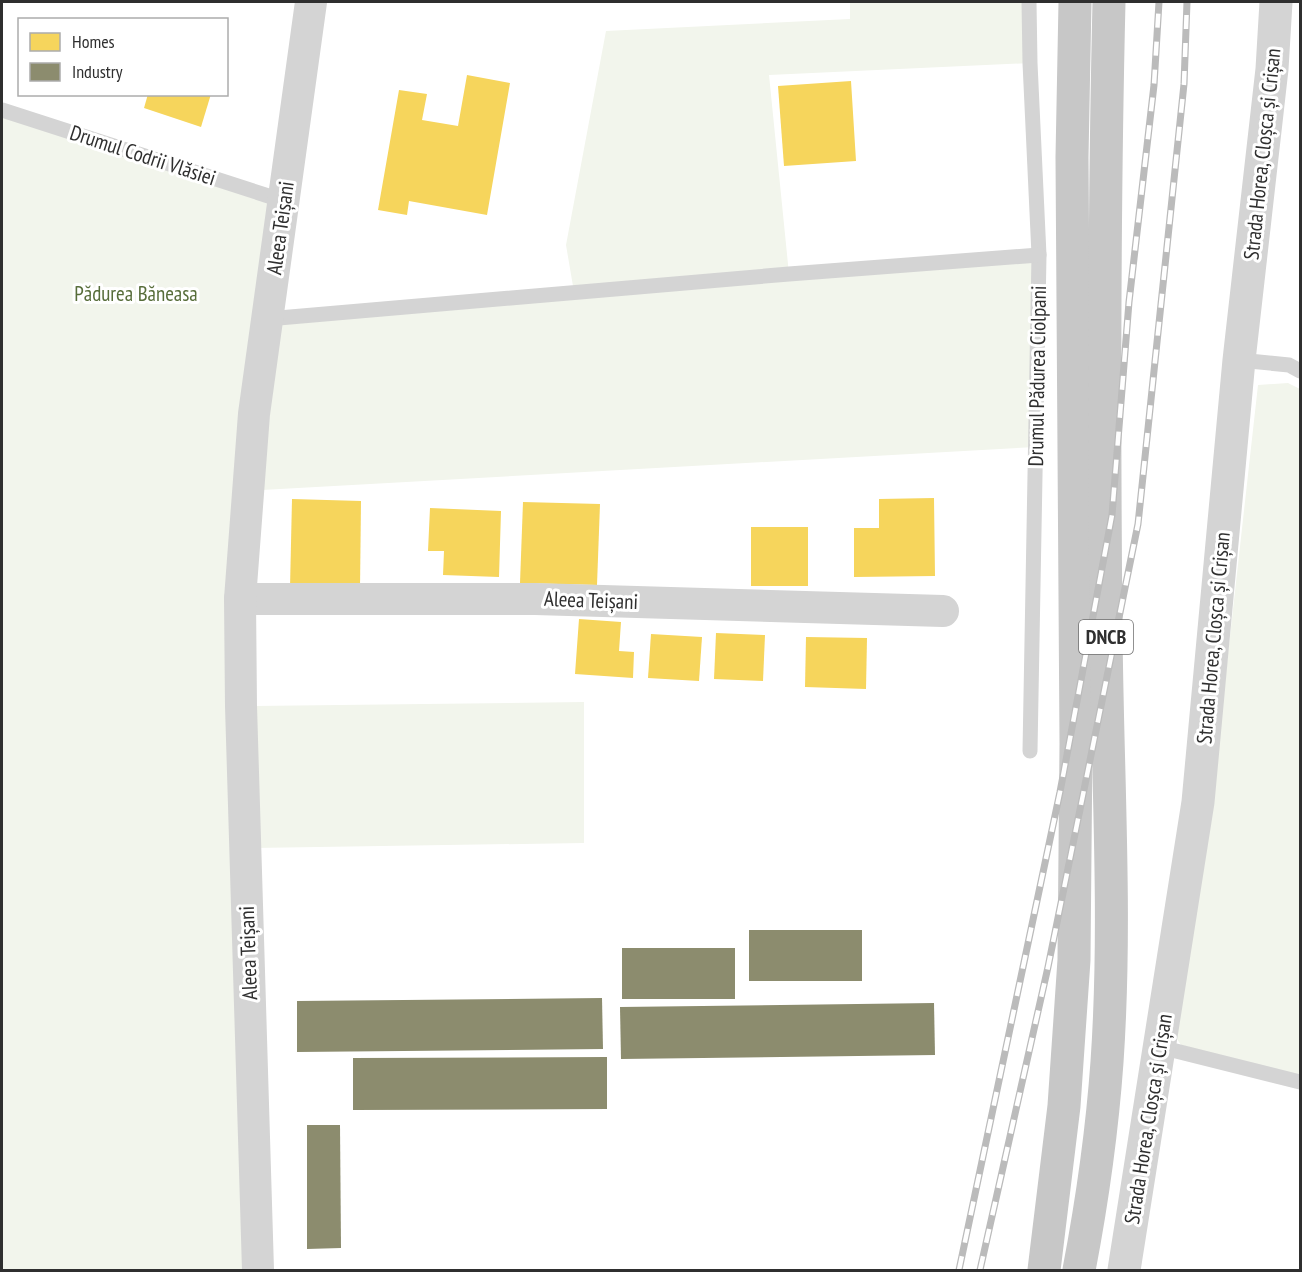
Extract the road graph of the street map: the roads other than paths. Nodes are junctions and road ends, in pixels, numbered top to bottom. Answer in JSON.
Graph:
{"nodes":[{"id":1,"x":311,"y":2,"type":"edge"},
{"id":2,"x":1029,"y":2,"type":"edge"},
{"id":3,"x":1075,"y":2,"type":"edge"},
{"id":4,"x":1109,"y":2,"type":"edge"},
{"id":5,"x":1276,"y":2,"type":"edge"},
{"id":6,"x":2,"y":110,"type":"edge"},
{"id":7,"x":284,"y":201,"type":"junction"},
{"id":8,"x":1039,"y":255,"type":"junction"},
{"id":9,"x":267,"y":319,"type":"junction"},
{"id":10,"x":1239,"y":360,"type":"junction"},
{"id":11,"x":1300,"y":371,"type":"edge"},
{"id":12,"x":240,"y":599,"type":"junction"},
{"id":13,"x":943,"y":611,"type":"dead end"},
{"id":14,"x":1030,"y":751,"type":"dead end"},
{"id":15,"x":1160,"y":1047,"type":"junction"},
{"id":16,"x":1300,"y":1082,"type":"edge"},
{"id":17,"x":258,"y":1270,"type":"edge"},
{"id":18,"x":1044,"y":1270,"type":"edge"},
{"id":19,"x":1079,"y":1270,"type":"edge"},
{"id":20,"x":1124,"y":1270,"type":"edge"}],
"edges":[{"from":1,"to":7,"type":"street","name":"Aleea Teișani"},
{"from":2,"to":8,"type":"lane","name":"Drumul Pădurea Ciolpani"},
{"from":3,"to":18,"type":"main road","number":"DNCB"},
{"from":4,"to":19,"type":"main road","name":"Strada Horea, Cloșca și Crișan","number":"DNCB"},
{"from":5,"to":10,"type":"street","name":"Strada Horea, Cloșca și Crișan"},
{"from":6,"to":7,"type":"lane","name":"Drumul Codrii Vlăsiei"},
{"from":7,"to":9,"type":"street","name":"Aleea Teișani"},
{"from":8,"to":9,"type":"lane"},
{"from":8,"to":14,"type":"lane","name":"Drumul Pădurea Ciolpani"},
{"from":9,"to":12,"type":"street","name":"Aleea Teișani"},
{"from":10,"to":11,"type":"lane"},
{"from":10,"to":15,"type":"street","name":"Strada Horea, Cloșca și Crișan"},
{"from":12,"to":13,"type":"street","name":"Aleea Teișani"},
{"from":12,"to":17,"type":"street","name":"Aleea Teișani"},
{"from":15,"to":16,"type":"lane"},
{"from":15,"to":20,"type":"street","name":"Strada Horea, Cloșca și Crișan"}]}
